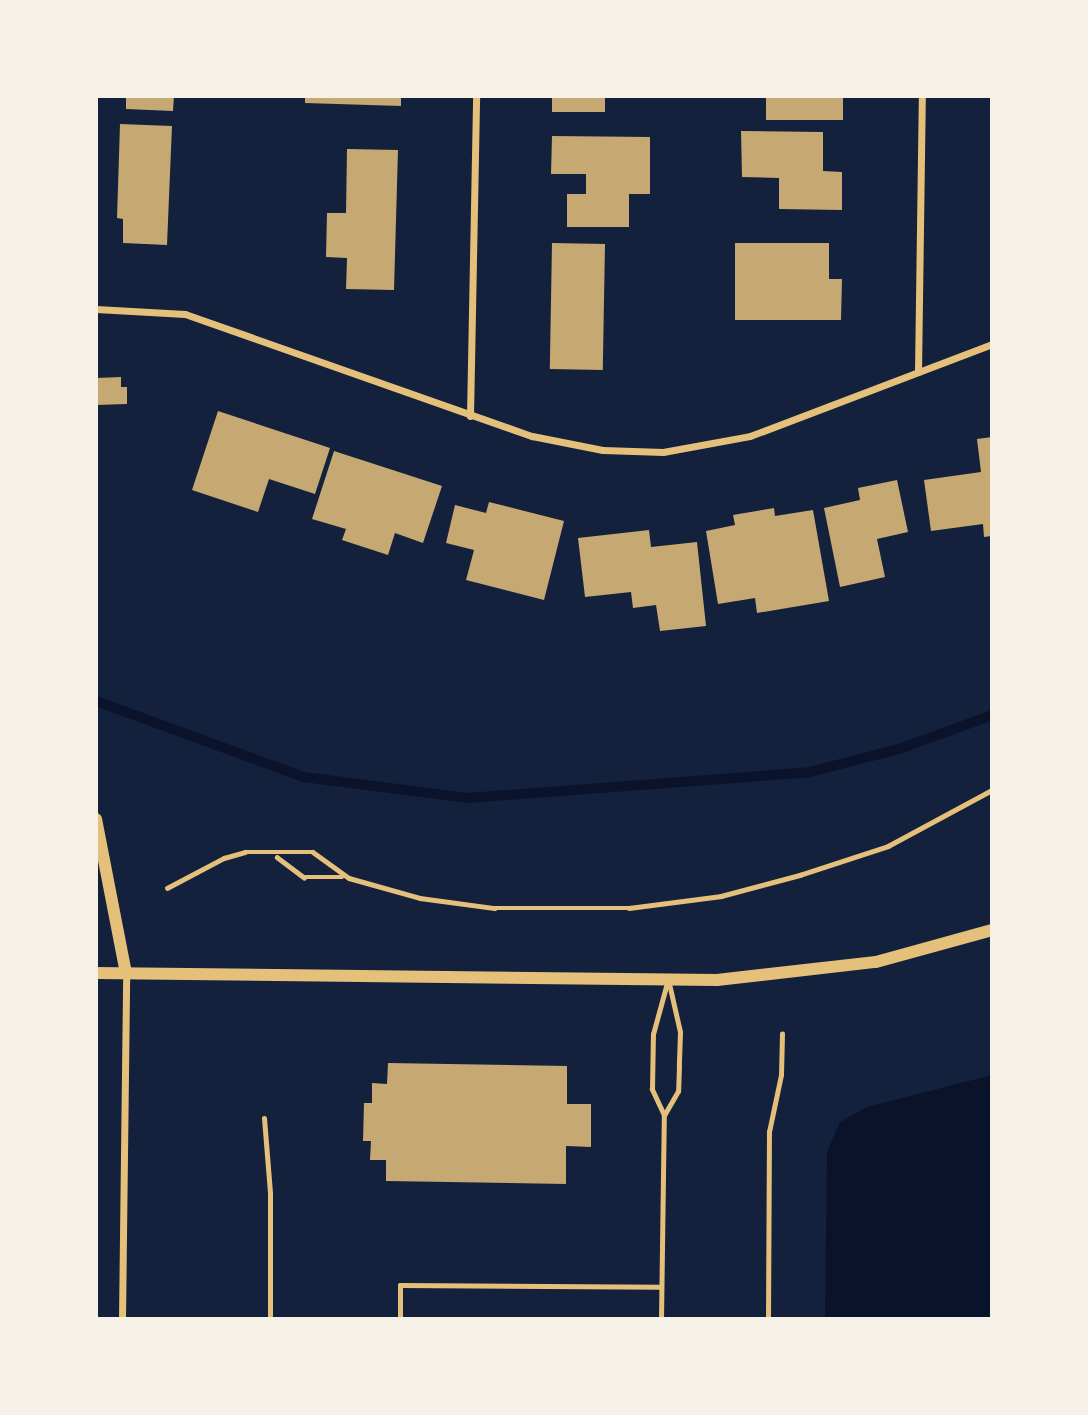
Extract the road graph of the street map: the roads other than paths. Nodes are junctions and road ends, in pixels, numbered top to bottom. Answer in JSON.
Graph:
{"nodes":[{"id":1,"x":475,"y":96,"type":"edge"},
{"id":2,"x":922,"y":96,"type":"edge"},
{"id":3,"x":96,"y":309,"type":"edge"},
{"id":4,"x":992,"y":344,"type":"edge"},
{"id":5,"x":918,"y":372,"type":"junction"},
{"id":6,"x":470,"y":416,"type":"junction"},
{"id":7,"x":96,"y":819,"type":"edge"},
{"id":8,"x":992,"y":930,"type":"edge"},
{"id":9,"x":96,"y":973,"type":"edge"},
{"id":10,"x":126,"y":973,"type":"junction"},
{"id":11,"x":668,"y":979,"type":"junction"},
{"id":12,"x":664,"y":1115,"type":"junction"},
{"id":13,"x":264,"y":1118,"type":"dead end"},
{"id":14,"x":662,"y":1287,"type":"junction"},
{"id":15,"x":121,"y":1319,"type":"edge"},
{"id":16,"x":270,"y":1319,"type":"edge"},
{"id":17,"x":400,"y":1319,"type":"edge"},
{"id":18,"x":661,"y":1319,"type":"edge"}],
"edges":[{"from":1,"to":6,"type":"street"},
{"from":2,"to":5,"type":"street"},
{"from":3,"to":6,"type":"street"},
{"from":4,"to":5,"type":"street"},
{"from":5,"to":6,"type":"street"},
{"from":7,"to":10,"type":"street"},
{"from":8,"to":11,"type":"street"},
{"from":9,"to":10,"type":"street"},
{"from":10,"to":11,"type":"street"},
{"from":10,"to":15,"type":"street"},
{"from":11,"to":12,"type":"lane"},
{"from":11,"to":12,"type":"lane"},
{"from":12,"to":14,"type":"lane"},
{"from":13,"to":16,"type":"lane"},
{"from":14,"to":17,"type":"lane"},
{"from":14,"to":18,"type":"lane"}]}
